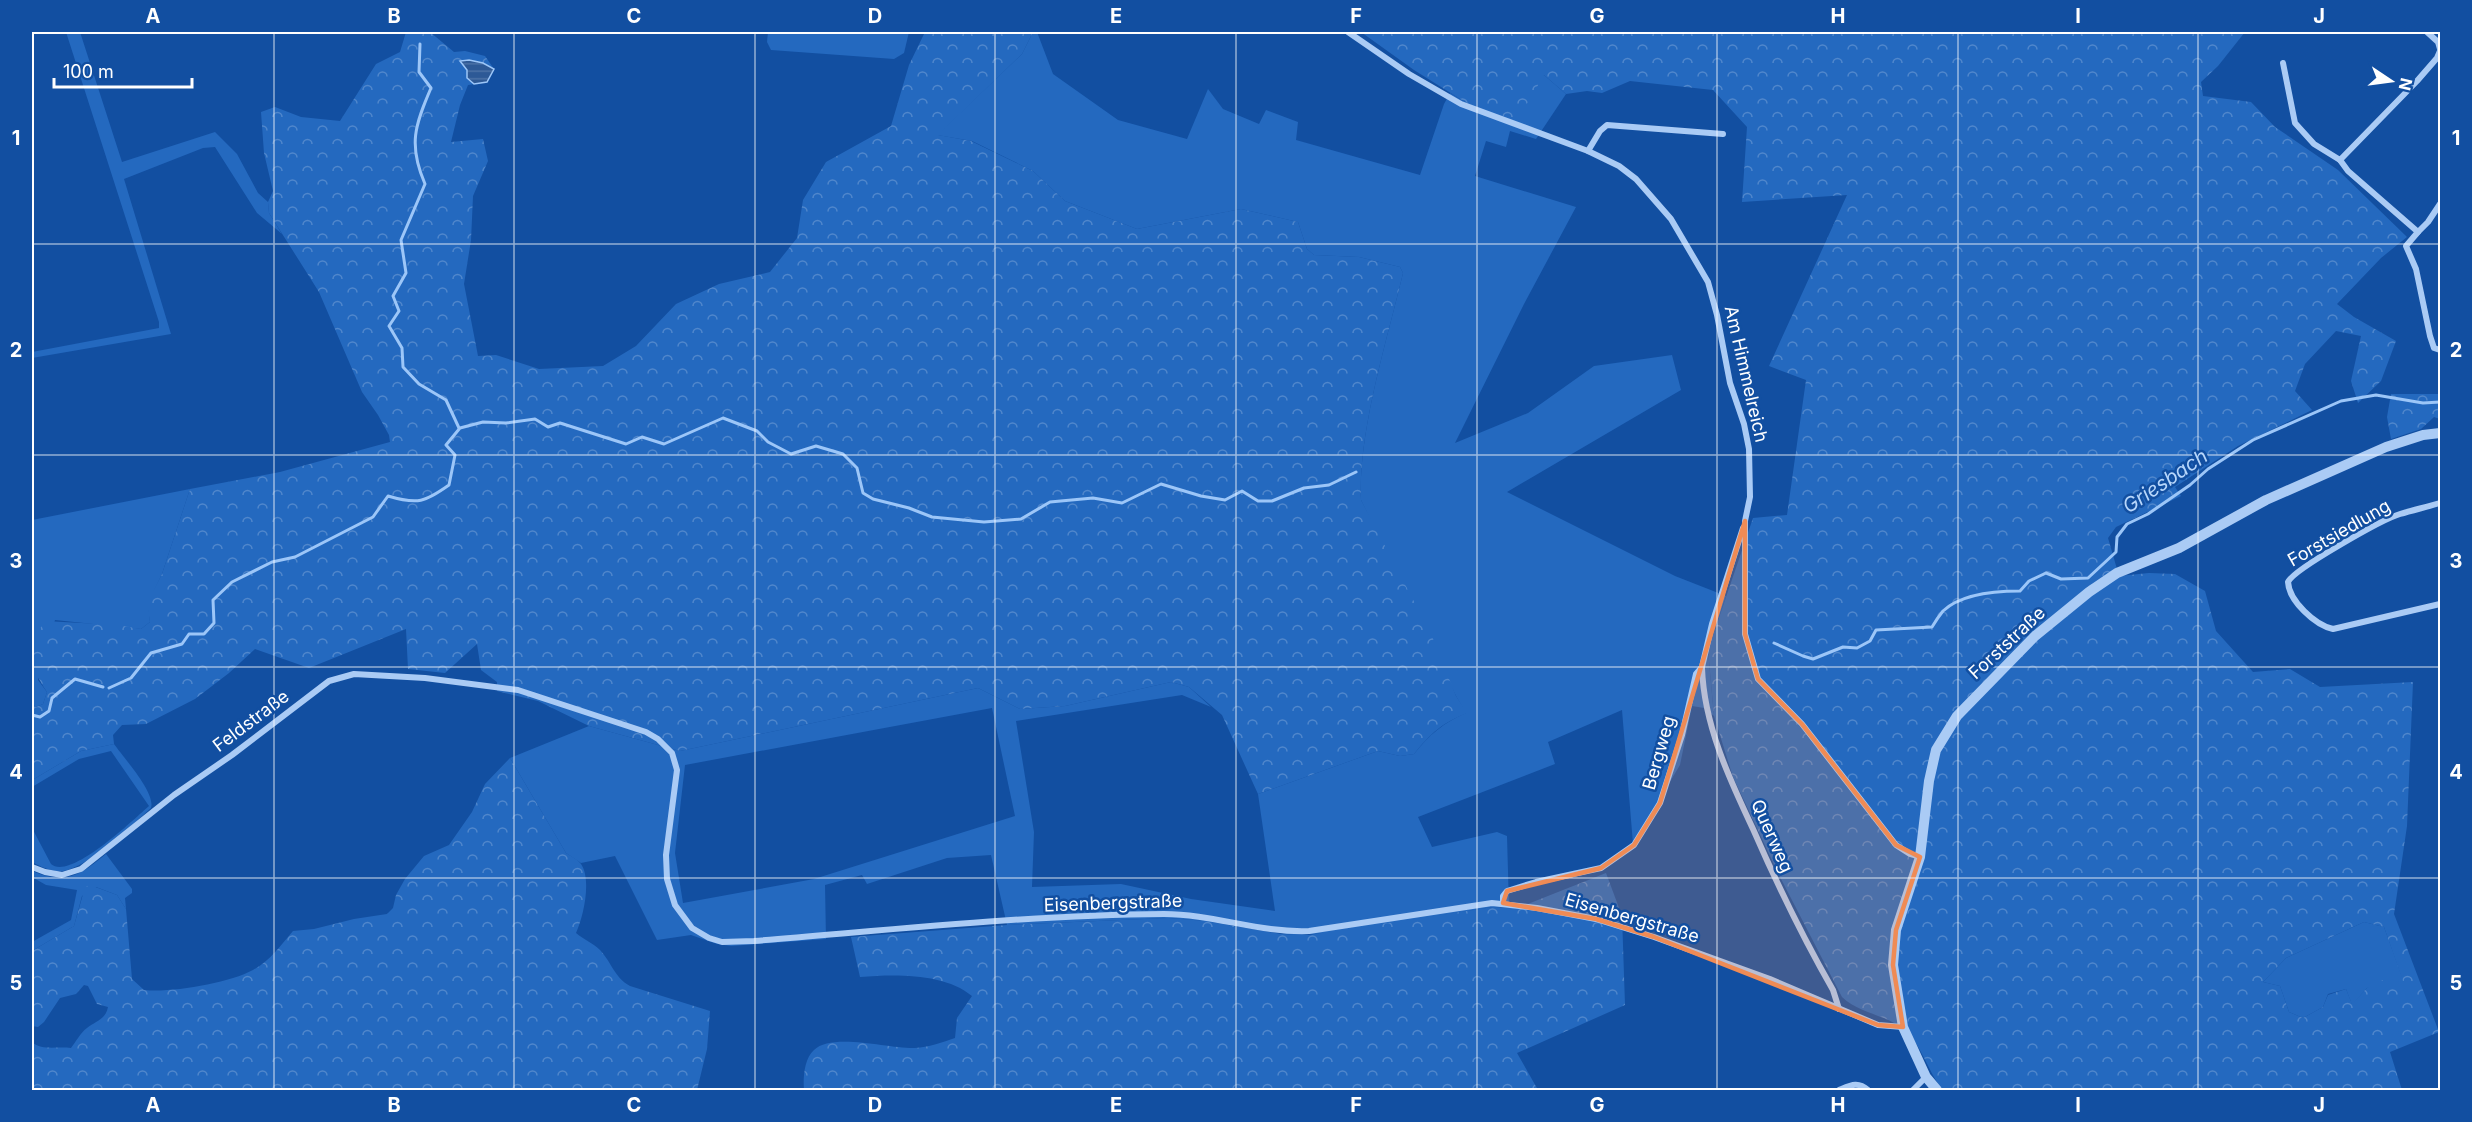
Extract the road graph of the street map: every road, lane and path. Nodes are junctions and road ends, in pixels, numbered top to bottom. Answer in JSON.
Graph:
{"nodes":[{"id":1,"x":1348,"y":32,"type":"edge"},
{"id":2,"x":2427,"y":32,"type":"edge"},
{"id":3,"x":2440,"y":50,"type":"edge"},
{"id":4,"x":2283,"y":63,"type":"dead end"},
{"id":5,"x":1723,"y":134,"type":"dead end"},
{"id":6,"x":1588,"y":151,"type":"junction"},
{"id":7,"x":2340,"y":160,"type":"junction"},
{"id":8,"x":2440,"y":204,"type":"edge"},
{"id":9,"x":2418,"y":232,"type":"junction"},
{"id":10,"x":2440,"y":350,"type":"edge"},
{"id":11,"x":2440,"y":433,"type":"edge"},
{"id":12,"x":2440,"y":503,"type":"edge"},
{"id":13,"x":1745,"y":521,"type":"junction"},
{"id":14,"x":2440,"y":604,"type":"edge"},
{"id":15,"x":1702,"y":667,"type":"junction"},
{"id":16,"x":518,"y":690,"type":"joint"},
{"id":17,"x":1920,"y":857,"type":"junction"},
{"id":18,"x":32,"y":867,"type":"edge"},
{"id":19,"x":1503,"y":903,"type":"junction"},
{"id":20,"x":1839,"y":1009,"type":"junction"},
{"id":21,"x":1903,"y":1027,"type":"junction"},
{"id":22,"x":1926,"y":1077,"type":"junction"},
{"id":23,"x":1839,"y":1090,"type":"edge"},
{"id":24,"x":1868,"y":1090,"type":"edge"},
{"id":25,"x":1913,"y":1090,"type":"edge"},
{"id":26,"x":1937,"y":1090,"type":"edge"}],
"edges":[{"from":1,"to":6,"type":"street","name":"Am Himmelreich"},
{"from":2,"to":3,"type":"street"},
{"from":3,"to":7,"type":"street"},
{"from":4,"to":7,"type":"street"},
{"from":5,"to":6,"type":"street"},
{"from":6,"to":13,"type":"street","name":"Am Himmelreich"},
{"from":7,"to":9,"type":"street"},
{"from":8,"to":9,"type":"street"},
{"from":9,"to":10,"type":"street"},
{"from":11,"to":17,"type":"street","name":"Forststraße"},
{"from":12,"to":14,"type":"street","name":"Forstsiedlung"},
{"from":13,"to":15,"type":"street","name":"Bergweg"},
{"from":13,"to":17,"type":"street","name":"Am Himmelreich"},
{"from":15,"to":19,"type":"street","name":"Bergweg"},
{"from":15,"to":20,"type":"street","name":"Querweg"},
{"from":16,"to":18,"type":"street","name":"Feldstraße"},
{"from":16,"to":19,"type":"street","name":"Eisenbergstraße"},
{"from":17,"to":21,"type":"street","name":"Forststraße"},
{"from":19,"to":20,"type":"street","name":"Eisenbergstraße"},
{"from":20,"to":21,"type":"street","name":"Eisenbergstraße"},
{"from":21,"to":22,"type":"street","name":"Forststraße"},
{"from":22,"to":25,"type":"street"},
{"from":22,"to":26,"type":"street","name":"Forststraße"},
{"from":23,"to":24,"type":"street"}]}
